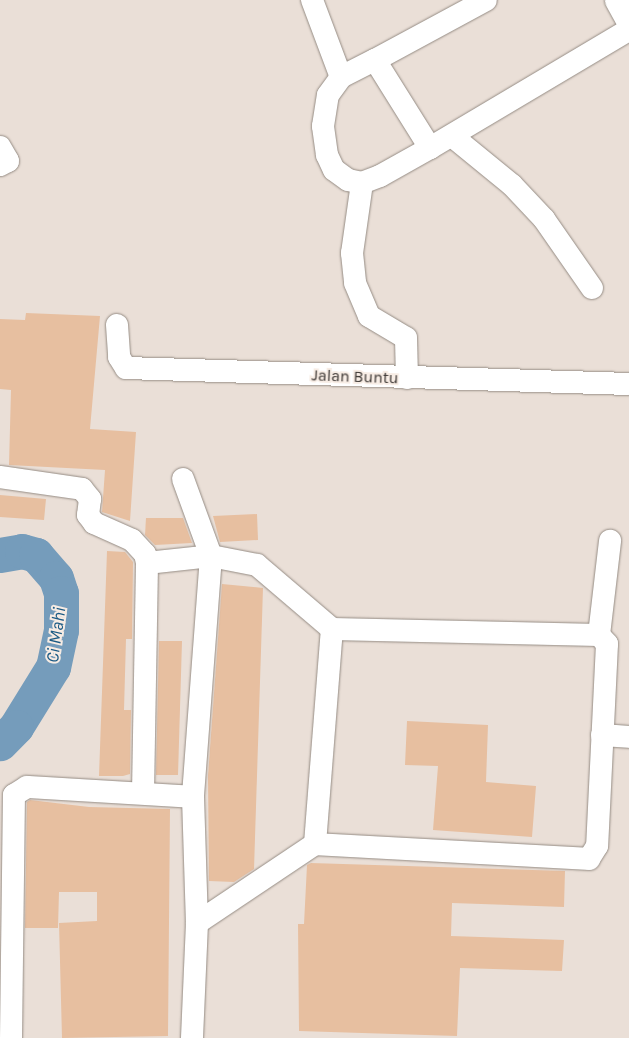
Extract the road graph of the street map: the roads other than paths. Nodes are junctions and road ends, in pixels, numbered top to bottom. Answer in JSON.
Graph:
{"nodes":[{"id":1,"x":312,"y":0,"type":"edge"},
{"id":2,"x":486,"y":0,"type":"edge"},
{"id":3,"x":619,"y":0,"type":"edge"},
{"id":4,"x":629,"y":18,"type":"edge"},
{"id":5,"x":629,"y":30,"type":"edge"},
{"id":6,"x":375,"y":60,"type":"junction"},
{"id":7,"x":341,"y":77,"type":"junction"},
{"id":8,"x":452,"y":136,"type":"junction"},
{"id":9,"x":430,"y":148,"type":"junction"},
{"id":10,"x":362,"y":182,"type":"junction"},
{"id":11,"x":592,"y":288,"type":"dead end"},
{"id":12,"x":117,"y":325,"type":"dead end"},
{"id":13,"x":407,"y":378,"type":"junction"},
{"id":14,"x":629,"y":384,"type":"edge"},
{"id":15,"x":0,"y":476,"type":"edge"},
{"id":16,"x":183,"y":479,"type":"dead end"},
{"id":17,"x":610,"y":541,"type":"dead end"},
{"id":18,"x":212,"y":556,"type":"junction"},
{"id":19,"x":147,"y":563,"type":"junction"},
{"id":20,"x":332,"y":629,"type":"junction"},
{"id":21,"x":599,"y":634,"type":"junction"},
{"id":22,"x":602,"y":735,"type":"junction"},
{"id":23,"x":629,"y":737,"type":"edge"},
{"id":24,"x":143,"y":793,"type":"junction"},
{"id":25,"x":193,"y":797,"type":"junction"},
{"id":26,"x":315,"y":844,"type":"junction"},
{"id":27,"x":198,"y":923,"type":"junction"},
{"id":28,"x":11,"y":1038,"type":"edge"},
{"id":29,"x":192,"y":1038,"type":"edge"}],
"edges":[{"from":1,"to":7,"type":"street"},
{"from":2,"to":6,"type":"street"},
{"from":3,"to":4,"type":"main road"},
{"from":5,"to":8,"type":"street"},
{"from":6,"to":7,"type":"street"},
{"from":6,"to":9,"type":"street"},
{"from":7,"to":10,"type":"street"},
{"from":8,"to":9,"type":"street"},
{"from":8,"to":11,"type":"street"},
{"from":9,"to":10,"type":"street"},
{"from":10,"to":13,"type":"street"},
{"from":12,"to":13,"type":"street","name":"Jalan Buntu"},
{"from":13,"to":14,"type":"street","name":"Jalan Buntu"},
{"from":15,"to":19,"type":"street"},
{"from":16,"to":18,"type":"street"},
{"from":17,"to":21,"type":"street"},
{"from":18,"to":19,"type":"street"},
{"from":18,"to":20,"type":"street"},
{"from":18,"to":25,"type":"street"},
{"from":19,"to":24,"type":"street"},
{"from":20,"to":21,"type":"street"},
{"from":20,"to":26,"type":"street"},
{"from":21,"to":22,"type":"street"},
{"from":22,"to":23,"type":"street"},
{"from":22,"to":26,"type":"street"},
{"from":24,"to":25,"type":"street"},
{"from":24,"to":28,"type":"street"},
{"from":25,"to":27,"type":"street"},
{"from":26,"to":27,"type":"street"},
{"from":27,"to":29,"type":"street"}]}
